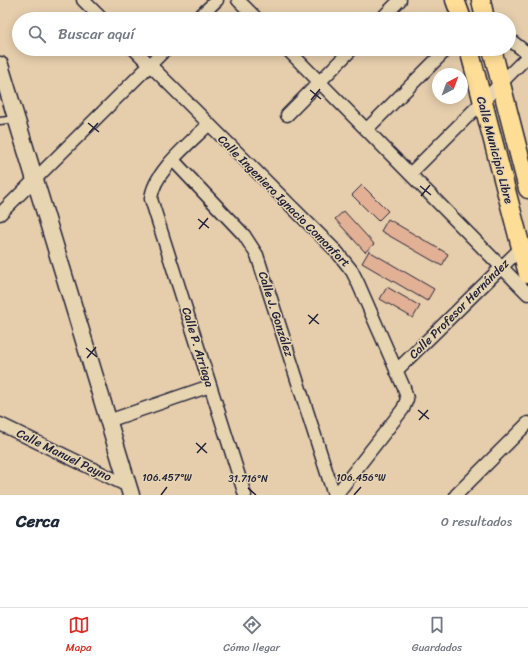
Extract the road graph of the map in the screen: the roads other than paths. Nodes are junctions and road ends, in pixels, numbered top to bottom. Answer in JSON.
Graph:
{"nodes":[{"id":1,"x":83,"y":0,"type":"edge"},
{"id":2,"x":217,"y":0,"type":"edge"},
{"id":3,"x":238,"y":0,"type":"edge"},
{"id":4,"x":400,"y":0,"type":"edge"},
{"id":5,"x":455,"y":0,"type":"edge"},
{"id":6,"x":481,"y":0,"type":"edge"},
{"id":7,"x":95,"y":12,"type":"edge"},
{"id":8,"x":204,"y":12,"type":"edge"},
{"id":9,"x":250,"y":12,"type":"edge"},
{"id":10,"x":389,"y":12,"type":"edge"},
{"id":11,"x":459,"y":12,"type":"edge"},
{"id":12,"x":484,"y":12,"type":"edge"},
{"id":13,"x":516,"y":45,"type":"edge"},
{"id":14,"x":528,"y":55,"type":"edge"},
{"id":15,"x":141,"y":56,"type":"edge"},
{"id":16,"x":159,"y":56,"type":"edge"},
{"id":17,"x":294,"y":56,"type":"edge"},
{"id":18,"x":345,"y":56,"type":"edge"},
{"id":19,"x":440,"y":56,"type":"edge"},
{"id":20,"x":471,"y":56,"type":"edge"},
{"id":21,"x":494,"y":56,"type":"edge"},
{"id":22,"x":0,"y":65,"type":"edge"},
{"id":23,"x":150,"y":65,"type":"junction"},
{"id":24,"x":320,"y":82,"type":"junction"},
{"id":25,"x":500,"y":82,"type":"junction"},
{"id":26,"x":482,"y":102,"type":"junction"},
{"id":27,"x":287,"y":115,"type":"dead end"},
{"id":28,"x":17,"y":119,"type":"junction"},
{"id":29,"x":0,"y":121,"type":"edge"},
{"id":30,"x":208,"y":125,"type":"junction"},
{"id":31,"x":367,"y":129,"type":"junction"},
{"id":32,"x":173,"y":160,"type":"junction"},
{"id":33,"x":411,"y":173,"type":"junction"},
{"id":34,"x":35,"y":178,"type":"junction"},
{"id":35,"x":528,"y":189,"type":"edge"},
{"id":36,"x":0,"y":214,"type":"edge"},
{"id":37,"x":521,"y":248,"type":"junction"},
{"id":38,"x":501,"y":268,"type":"junction"},
{"id":39,"x":528,"y":274,"type":"edge"},
{"id":40,"x":528,"y":294,"type":"edge"},
{"id":41,"x":396,"y":371,"type":"junction"},
{"id":42,"x":210,"y":386,"type":"junction"},
{"id":43,"x":108,"y":421,"type":"junction"},
{"id":44,"x":528,"y":423,"type":"edge"},
{"id":45,"x":0,"y":424,"type":"edge"},
{"id":46,"x":129,"y":490,"type":"edge"},
{"id":47,"x":245,"y":495,"type":"edge"},
{"id":48,"x":335,"y":495,"type":"edge"},
{"id":49,"x":456,"y":495,"type":"edge"}],
"edges":[{"from":1,"to":7,"type":"street"},
{"from":2,"to":8,"type":"street"},
{"from":3,"to":9,"type":"street"},
{"from":4,"to":10,"type":"street"},
{"from":5,"to":11,"type":"main road"},
{"from":6,"to":12,"type":"main road"},
{"from":13,"to":14,"type":"street"},
{"from":14,"to":25,"type":"street"},
{"from":15,"to":23,"type":"street","name":"Calle Ingeniero Ignacio Comonfort"},
{"from":16,"to":23,"type":"street"},
{"from":17,"to":24,"type":"street"},
{"from":18,"to":24,"type":"street"},
{"from":19,"to":31,"type":"street"},
{"from":20,"to":26,"type":"main road","name":"Calle Municipio Libre"},
{"from":21,"to":25,"type":"main road"},
{"from":22,"to":28,"type":"main road"},
{"from":23,"to":30,"type":"street","name":"Calle Ingeniero Ignacio Comonfort"},
{"from":23,"to":34,"type":"street"},
{"from":24,"to":27,"type":"street"},
{"from":24,"to":31,"type":"street"},
{"from":25,"to":26,"type":"street"},
{"from":25,"to":35,"type":"main road"},
{"from":26,"to":33,"type":"street"},
{"from":26,"to":37,"type":"main road","name":"Calle Municipio Libre"},
{"from":28,"to":29,"type":"lane"},
{"from":28,"to":34,"type":"main road"},
{"from":30,"to":32,"type":"street"},
{"from":30,"to":41,"type":"street","name":"Calle Ingeniero Ignacio Comonfort"},
{"from":31,"to":33,"type":"street"},
{"from":32,"to":42,"type":"street","name":"Calle P. Arriaga"},
{"from":32,"to":48,"type":"street","name":"Calle J. González"},
{"from":33,"to":38,"type":"street"},
{"from":34,"to":36,"type":"street"},
{"from":34,"to":43,"type":"main road"},
{"from":37,"to":38,"type":"street","name":"Calle Profesor Hernández"},
{"from":37,"to":39,"type":"main road","name":"Calle Municipio Libre"},
{"from":38,"to":40,"type":"street"},
{"from":38,"to":41,"type":"street","name":"Calle Profesor Hernández"},
{"from":41,"to":48,"type":"street","name":"Calle Ingeniero Ignacio Comonfort"},
{"from":42,"to":43,"type":"street"},
{"from":42,"to":47,"type":"street","name":"Calle P. Arriaga"},
{"from":43,"to":46,"type":"main road"},
{"from":44,"to":49,"type":"street"},
{"from":45,"to":46,"type":"street","name":"Calle Manuel Payno"}]}
